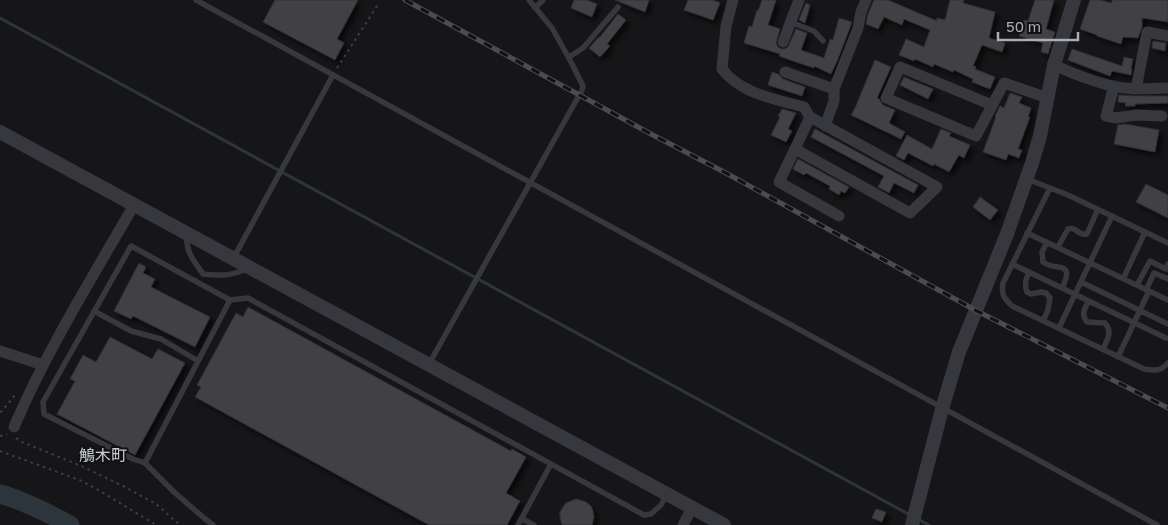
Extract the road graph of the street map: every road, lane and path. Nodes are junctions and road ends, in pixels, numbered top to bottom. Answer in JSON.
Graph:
{"nodes":[{"id":1,"x":196,"y":0,"type":"edge"},
{"id":2,"x":529,"y":0,"type":"edge"},
{"id":3,"x":543,"y":0,"type":"edge"},
{"id":4,"x":733,"y":0,"type":"edge"},
{"id":5,"x":799,"y":0,"type":"edge"},
{"id":6,"x":866,"y":0,"type":"edge"},
{"id":7,"x":1074,"y":0,"type":"edge"},
{"id":8,"x":379,"y":2,"type":"dead end"},
{"id":9,"x":618,"y":7,"type":"dead end"},
{"id":10,"x":535,"y":8,"type":"junction"},
{"id":11,"x":790,"y":22,"type":"junction"},
{"id":12,"x":1168,"y":36,"type":"edge"},
{"id":13,"x":822,"y":41,"type":"dead end"},
{"id":14,"x":783,"y":42,"type":"dead end"},
{"id":15,"x":569,"y":57,"type":"junction"},
{"id":16,"x":1054,"y":65,"type":"junction"},
{"id":17,"x":785,"y":72,"type":"dead end"},
{"id":18,"x":333,"y":75,"type":"junction"},
{"id":19,"x":1114,"y":86,"type":"junction"},
{"id":20,"x":1136,"y":88,"type":"junction"},
{"id":21,"x":1168,"y":88,"type":"edge"},
{"id":22,"x":834,"y":89,"type":"junction"},
{"id":23,"x":1048,"y":98,"type":"junction"},
{"id":24,"x":992,"y":105,"type":"junction"},
{"id":25,"x":1162,"y":116,"type":"dead end"},
{"id":26,"x":810,"y":117,"type":"junction"},
{"id":27,"x":825,"y":126,"type":"junction"},
{"id":28,"x":0,"y":132,"type":"edge"},
{"id":29,"x":795,"y":149,"type":"junction"},
{"id":30,"x":1027,"y":179,"type":"junction"},
{"id":31,"x":531,"y":182,"type":"junction"},
{"id":32,"x":1050,"y":188,"type":"junction"},
{"id":33,"x":134,"y":206,"type":"junction"},
{"id":34,"x":1098,"y":209,"type":"junction"},
{"id":35,"x":839,"y":216,"type":"dead end"},
{"id":36,"x":1112,"y":216,"type":"junction"},
{"id":37,"x":1145,"y":232,"type":"junction"},
{"id":38,"x":1027,"y":233,"type":"junction"},
{"id":39,"x":186,"y":234,"type":"junction"},
{"id":40,"x":1047,"y":242,"type":"junction"},
{"id":41,"x":1168,"y":243,"type":"edge"},
{"id":42,"x":1058,"y":248,"type":"junction"},
{"id":43,"x":233,"y":259,"type":"junction"},
{"id":44,"x":1090,"y":263,"type":"junction"},
{"id":45,"x":1012,"y":264,"type":"junction"},
{"id":46,"x":1168,"y":264,"type":"edge"},
{"id":47,"x":249,"y":268,"type":"junction"},
{"id":48,"x":1029,"y":272,"type":"junction"},
{"id":49,"x":203,"y":274,"type":"junction"},
{"id":50,"x":1123,"y":278,"type":"junction"},
{"id":51,"x":1168,"y":279,"type":"edge"},
{"id":52,"x":1081,"y":282,"type":"junction"},
{"id":53,"x":198,"y":283,"type":"junction"},
{"id":54,"x":1137,"y":285,"type":"junction"},
{"id":55,"x":1062,"y":288,"type":"junction"},
{"id":56,"x":1148,"y":290,"type":"junction"},
{"id":57,"x":1075,"y":294,"type":"junction"},
{"id":58,"x":230,"y":300,"type":"junction"},
{"id":59,"x":1168,"y":300,"type":"edge"},
{"id":60,"x":1091,"y":302,"type":"junction"},
{"id":61,"x":1140,"y":310,"type":"junction"},
{"id":62,"x":94,"y":311,"type":"junction"},
{"id":63,"x":1043,"y":321,"type":"junction"},
{"id":64,"x":1168,"y":324,"type":"edge"},
{"id":65,"x":1059,"y":328,"type":"junction"},
{"id":66,"x":1167,"y":338,"type":"edge"},
{"id":67,"x":1103,"y":349,"type":"junction"},
{"id":68,"x":0,"y":350,"type":"edge"},
{"id":69,"x":1118,"y":356,"type":"junction"},
{"id":70,"x":198,"y":361,"type":"junction"},
{"id":71,"x":1168,"y":363,"type":"edge"},
{"id":72,"x":429,"y":364,"type":"junction"},
{"id":73,"x":43,"y":365,"type":"junction"},
{"id":74,"x":942,"y":408,"type":"junction"},
{"id":75,"x":14,"y":428,"type":"joint"},
{"id":76,"x":0,"y":451,"type":"edge"},
{"id":77,"x":144,"y":463,"type":"junction"},
{"id":78,"x":551,"y":464,"type":"junction"},
{"id":79,"x":667,"y":494,"type":"junction"},
{"id":80,"x":692,"y":508,"type":"junction"},
{"id":81,"x":522,"y":519,"type":"junction"},
{"id":82,"x":156,"y":525,"type":"edge"},
{"id":83,"x":180,"y":525,"type":"edge"},
{"id":84,"x":213,"y":525,"type":"edge"},
{"id":85,"x":518,"y":525,"type":"edge"},
{"id":86,"x":534,"y":525,"type":"edge"},
{"id":87,"x":683,"y":525,"type":"edge"},
{"id":88,"x":724,"y":525,"type":"edge"},
{"id":89,"x":912,"y":525,"type":"edge"},
{"id":90,"x":1157,"y":525,"type":"edge"}],
"edges":[{"from":1,"to":18,"type":"lane"},
{"from":2,"to":10,"type":"lane"},
{"from":3,"to":10,"type":"lane"},
{"from":4,"to":26,"type":"street"},
{"from":5,"to":11,"type":"street"},
{"from":6,"to":22,"type":"street"},
{"from":7,"to":16,"type":"street"},
{"from":8,"to":18,"type":"path"},
{"from":9,"to":15,"type":"lane"},
{"from":10,"to":15,"type":"lane"},
{"from":11,"to":13,"type":"lane"},
{"from":11,"to":14,"type":"street"},
{"from":12,"to":20,"type":"street"},
{"from":15,"to":31,"type":"lane"},
{"from":16,"to":19,"type":"street"},
{"from":16,"to":23,"type":"street"},
{"from":17,"to":22,"type":"street"},
{"from":18,"to":31,"type":"lane"},
{"from":18,"to":43,"type":"lane"},
{"from":19,"to":20,"type":"street"},
{"from":19,"to":25,"type":"street"},
{"from":20,"to":21,"type":"street"},
{"from":22,"to":27,"type":"street"},
{"from":23,"to":24,"type":"street"},
{"from":23,"to":30,"type":"street"},
{"from":24,"to":24,"type":"street"},
{"from":26,"to":27,"type":"street"},
{"from":26,"to":29,"type":"street"},
{"from":27,"to":29,"type":"street"},
{"from":28,"to":33,"type":"street"},
{"from":29,"to":35,"type":"street"},
{"from":30,"to":32,"type":"lane"},
{"from":30,"to":74,"type":"street"},
{"from":31,"to":72,"type":"lane"},
{"from":31,"to":74,"type":"lane"},
{"from":32,"to":34,"type":"lane"},
{"from":32,"to":38,"type":"lane"},
{"from":33,"to":39,"type":"street"},
{"from":33,"to":73,"type":"street"},
{"from":34,"to":36,"type":"lane"},
{"from":34,"to":42,"type":"lane"},
{"from":36,"to":37,"type":"lane"},
{"from":36,"to":44,"type":"lane"},
{"from":37,"to":41,"type":"lane"},
{"from":37,"to":50,"type":"lane"},
{"from":38,"to":40,"type":"lane"},
{"from":38,"to":45,"type":"lane"},
{"from":39,"to":43,"type":"street"},
{"from":39,"to":49,"type":"lane"},
{"from":40,"to":42,"type":"lane"},
{"from":40,"to":55,"type":"lane"},
{"from":42,"to":44,"type":"lane"},
{"from":43,"to":47,"type":"street"},
{"from":44,"to":50,"type":"lane"},
{"from":44,"to":52,"type":"lane"},
{"from":45,"to":48,"type":"lane"},
{"from":45,"to":63,"type":"lane"},
{"from":46,"to":54,"type":"lane"},
{"from":47,"to":49,"type":"lane"},
{"from":47,"to":72,"type":"street"},
{"from":48,"to":55,"type":"lane"},
{"from":48,"to":63,"type":"lane"},
{"from":49,"to":53,"type":"lane"},
{"from":50,"to":54,"type":"lane"},
{"from":51,"to":56,"type":"lane"},
{"from":52,"to":57,"type":"lane"},
{"from":52,"to":61,"type":"lane"},
{"from":53,"to":58,"type":"lane"},
{"from":53,"to":62,"type":"lane"},
{"from":54,"to":56,"type":"lane"},
{"from":55,"to":57,"type":"lane"},
{"from":56,"to":59,"type":"lane"},
{"from":56,"to":61,"type":"lane"},
{"from":57,"to":60,"type":"lane"},
{"from":57,"to":65,"type":"lane"},
{"from":58,"to":70,"type":"lane"},
{"from":58,"to":78,"type":"lane"},
{"from":60,"to":66,"type":"lane","bridge":true},
{"from":60,"to":67,"type":"lane"},
{"from":61,"to":64,"type":"lane"},
{"from":61,"to":69,"type":"lane"},
{"from":62,"to":70,"type":"lane"},
{"from":62,"to":77,"type":"lane"},
{"from":63,"to":65,"type":"lane"},
{"from":65,"to":67,"type":"lane"},
{"from":67,"to":69,"type":"lane"},
{"from":68,"to":73,"type":"street"},
{"from":69,"to":71,"type":"lane"},
{"from":70,"to":77,"type":"lane"},
{"from":72,"to":79,"type":"street"},
{"from":73,"to":75,"type":"street"},
{"from":74,"to":89,"type":"street"},
{"from":74,"to":90,"type":"lane"},
{"from":75,"to":83,"type":"path"},
{"from":76,"to":82,"type":"path"},
{"from":77,"to":84,"type":"lane"},
{"from":78,"to":79,"type":"lane"},
{"from":78,"to":81,"type":"lane"},
{"from":79,"to":80,"type":"street"},
{"from":80,"to":87,"type":"street"},
{"from":80,"to":88,"type":"street"},
{"from":81,"to":85,"type":"lane"},
{"from":81,"to":86,"type":"lane"}]}
